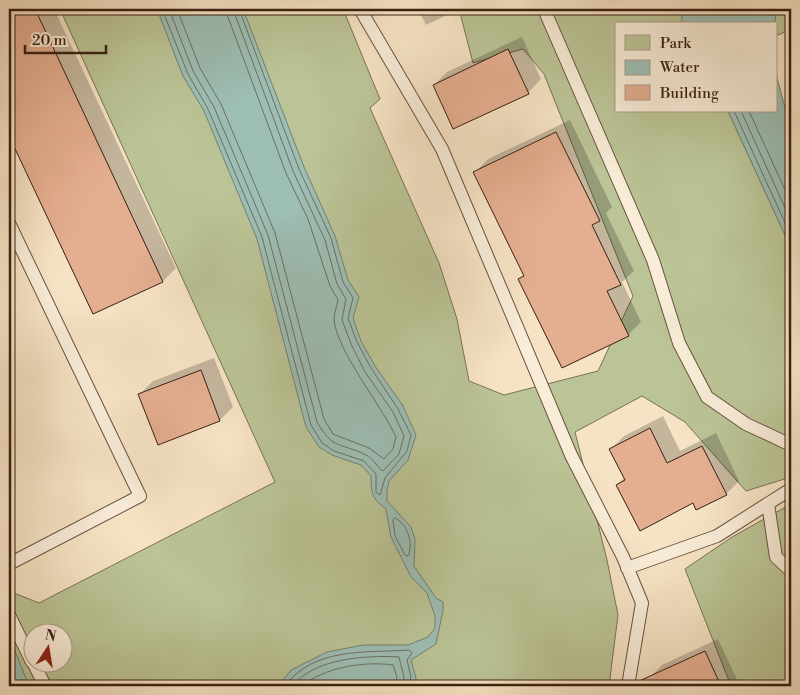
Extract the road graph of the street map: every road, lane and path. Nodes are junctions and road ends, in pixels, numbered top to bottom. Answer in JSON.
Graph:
{"nodes":[{"id":1,"x":360,"y":9,"type":"edge"},
{"id":2,"x":544,"y":9,"type":"edge"},
{"id":3,"x":9,"y":223,"type":"edge"},
{"id":4,"x":791,"y":444,"type":"edge"},
{"id":5,"x":791,"y":489,"type":"edge"},
{"id":6,"x":768,"y":504,"type":"junction"},
{"id":7,"x":9,"y":564,"type":"edge"},
{"id":8,"x":627,"y":568,"type":"junction"},
{"id":9,"x":791,"y":571,"type":"edge"},
{"id":10,"x":9,"y":615,"type":"edge"},
{"id":11,"x":22,"y":640,"type":"edge"},
{"id":12,"x":38,"y":672,"type":"edge"},
{"id":13,"x":45,"y":686,"type":"edge"},
{"id":14,"x":628,"y":686,"type":"edge"}],
"edges":[{"from":1,"to":8,"type":"lane"},
{"from":2,"to":4,"type":"lane"},
{"from":3,"to":7,"type":"lane"},
{"from":5,"to":6,"type":"lane"},
{"from":6,"to":8,"type":"lane"},
{"from":6,"to":9,"type":"lane"},
{"from":8,"to":14,"type":"lane"},
{"from":10,"to":11,"type":"lane"},
{"from":12,"to":13,"type":"lane"}]}
